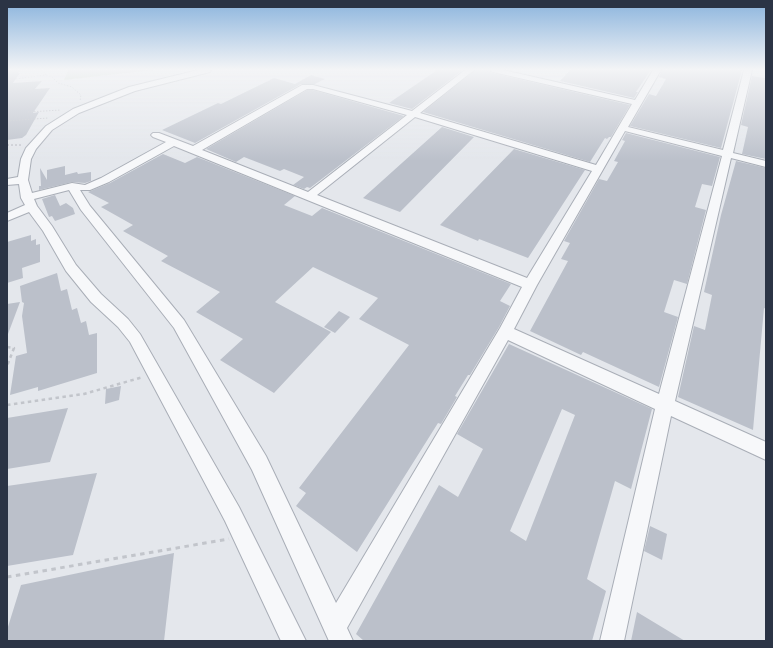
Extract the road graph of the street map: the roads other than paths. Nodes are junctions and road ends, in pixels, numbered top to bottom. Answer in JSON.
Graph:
{"nodes":[{"id":1,"x":103,"y":100,"type":"edge"},
{"id":2,"x":282,"y":100,"type":"edge"},
{"id":3,"x":362,"y":100,"type":"edge"},
{"id":4,"x":431,"y":100,"type":"edge"},
{"id":5,"x":626,"y":100,"type":"edge"},
{"id":6,"x":640,"y":100,"type":"edge"},
{"id":7,"x":741,"y":100,"type":"edge"},
{"id":8,"x":638,"y":103,"type":"junction"},
{"id":9,"x":413,"y":114,"type":"junction"},
{"id":10,"x":622,"y":128,"type":"junction"},
{"id":11,"x":156,"y":135,"type":"dead end"},
{"id":12,"x":174,"y":142,"type":"junction"},
{"id":13,"x":194,"y":150,"type":"junction"},
{"id":14,"x":728,"y":155,"type":"junction"},
{"id":15,"x":766,"y":164,"type":"edge"},
{"id":16,"x":598,"y":169,"type":"junction"},
{"id":17,"x":15,"y":181,"type":"edge"},
{"id":18,"x":72,"y":186,"type":"junction"},
{"id":19,"x":309,"y":196,"type":"junction"},
{"id":20,"x":29,"y":203,"type":"junction"},
{"id":21,"x":7,"y":217,"type":"edge"},
{"id":22,"x":530,"y":285,"type":"junction"},
{"id":23,"x":505,"y":332,"type":"junction"},
{"id":24,"x":665,"y":405,"type":"junction"},
{"id":25,"x":766,"y":451,"type":"edge"},
{"id":26,"x":337,"y":634,"type":"edge"},
{"id":27,"x":294,"y":641,"type":"edge"},
{"id":28,"x":612,"y":641,"type":"edge"}],
"edges":[{"from":1,"to":17,"type":"street"},
{"from":2,"to":13,"type":"street"},
{"from":3,"to":9,"type":"street"},
{"from":4,"to":9,"type":"street"},
{"from":5,"to":8,"type":"street"},
{"from":6,"to":8,"type":"street"},
{"from":7,"to":14,"type":"street"},
{"from":8,"to":10,"type":"street"},
{"from":9,"to":16,"type":"street"},
{"from":9,"to":19,"type":"street"},
{"from":10,"to":14,"type":"street"},
{"from":10,"to":16,"type":"street"},
{"from":11,"to":12,"type":"street"},
{"from":12,"to":13,"type":"street"},
{"from":12,"to":18,"type":"street"},
{"from":13,"to":19,"type":"street"},
{"from":14,"to":15,"type":"street"},
{"from":14,"to":24,"type":"street"},
{"from":16,"to":22,"type":"street"},
{"from":17,"to":20,"type":"street"},
{"from":18,"to":20,"type":"street"},
{"from":18,"to":26,"type":"street"},
{"from":19,"to":22,"type":"street"},
{"from":20,"to":21,"type":"street"},
{"from":20,"to":27,"type":"street"},
{"from":22,"to":23,"type":"street"},
{"from":23,"to":24,"type":"street"},
{"from":23,"to":26,"type":"street"},
{"from":24,"to":25,"type":"street"},
{"from":24,"to":28,"type":"street"}]}
